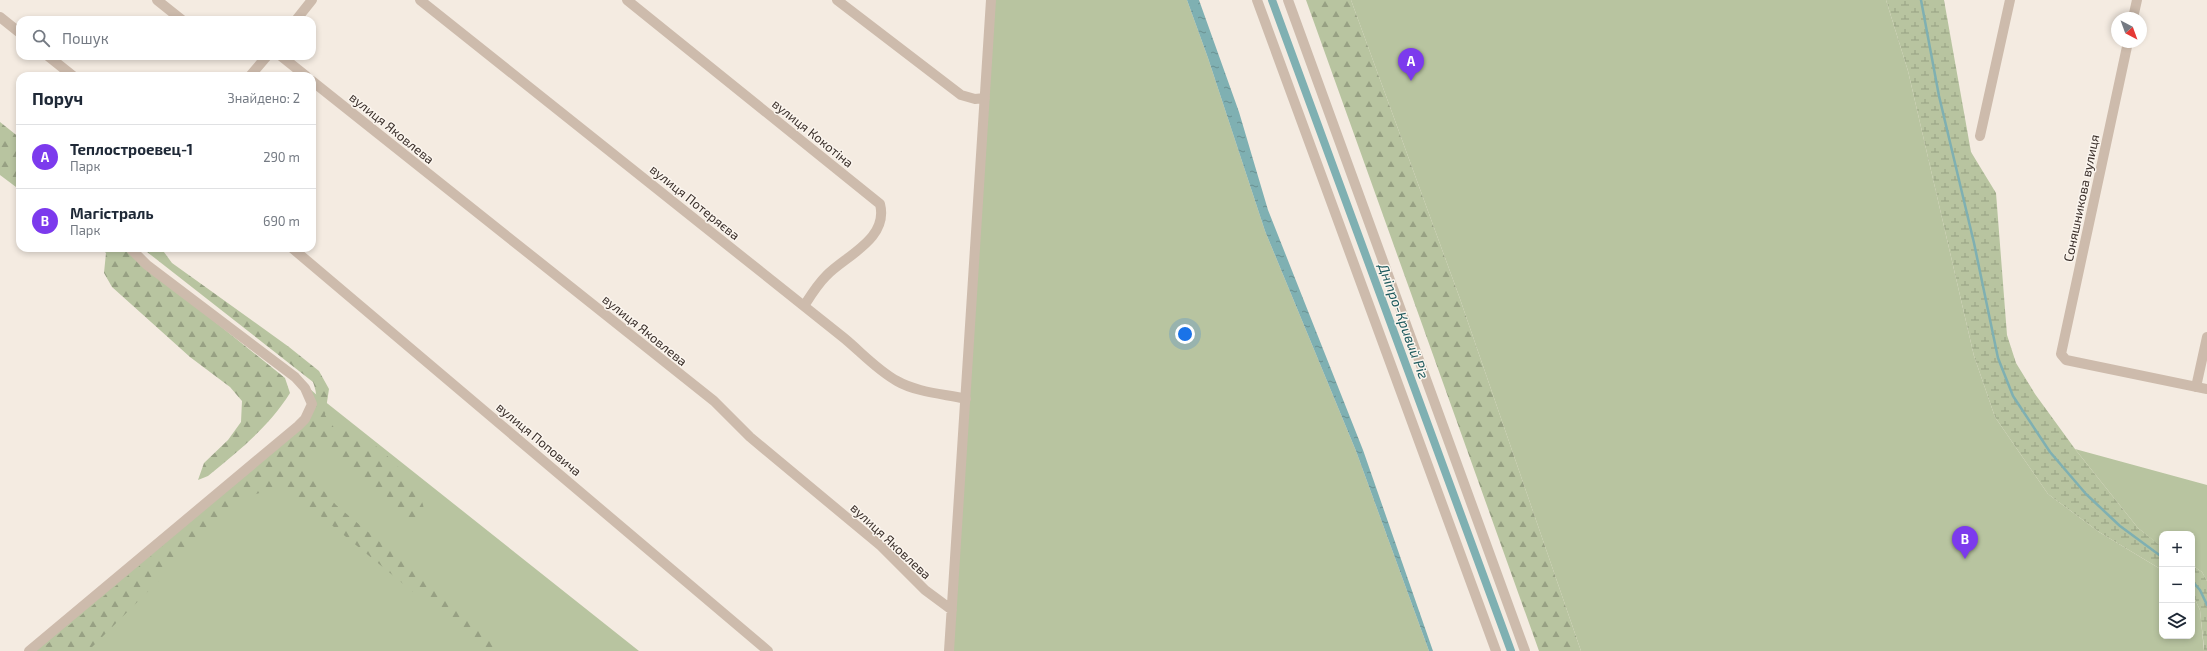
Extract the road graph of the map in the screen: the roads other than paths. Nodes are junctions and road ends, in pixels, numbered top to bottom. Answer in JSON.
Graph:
{"nodes":[{"id":1,"x":157,"y":0,"type":"edge"},
{"id":2,"x":312,"y":0,"type":"edge"},
{"id":3,"x":420,"y":0,"type":"edge"},
{"id":4,"x":627,"y":0,"type":"edge"},
{"id":5,"x":837,"y":0,"type":"edge"},
{"id":6,"x":991,"y":0,"type":"edge"},
{"id":7,"x":1257,"y":0,"type":"edge"},
{"id":8,"x":1288,"y":0,"type":"edge"},
{"id":9,"x":2010,"y":0,"type":"edge"},
{"id":10,"x":2137,"y":0,"type":"edge"},
{"id":11,"x":2134,"y":12,"type":"edge"},
{"id":12,"x":177,"y":16,"type":"edge"},
{"id":13,"x":299,"y":16,"type":"edge"},
{"id":14,"x":0,"y":17,"type":"edge"},
{"id":15,"x":16,"y":30,"type":"edge"},
{"id":16,"x":2127,"y":48,"type":"edge"},
{"id":17,"x":53,"y":60,"type":"edge"},
{"id":18,"x":264,"y":60,"type":"edge"},
{"id":19,"x":286,"y":60,"type":"edge"},
{"id":20,"x":68,"y":72,"type":"edge"},
{"id":21,"x":253,"y":72,"type":"edge"},
{"id":22,"x":301,"y":72,"type":"edge"},
{"id":23,"x":316,"y":84,"type":"edge"},
{"id":24,"x":985,"y":98,"type":"junction"},
{"id":25,"x":1980,"y":136,"type":"dead end"},
{"id":26,"x":134,"y":252,"type":"edge"},
{"id":27,"x":297,"y":252,"type":"edge"},
{"id":28,"x":804,"y":306,"type":"junction"},
{"id":29,"x":2207,"y":337,"type":"edge"},
{"id":30,"x":2196,"y":387,"type":"junction"},
{"id":31,"x":2207,"y":389,"type":"edge"},
{"id":32,"x":966,"y":399,"type":"junction"},
{"id":33,"x":952,"y":610,"type":"junction"},
{"id":34,"x":29,"y":651,"type":"edge"},
{"id":35,"x":768,"y":651,"type":"edge"},
{"id":36,"x":949,"y":651,"type":"edge"},
{"id":37,"x":1496,"y":651,"type":"edge"},
{"id":38,"x":1525,"y":651,"type":"edge"}],
"edges":[{"from":1,"to":12,"type":"street"},
{"from":2,"to":13,"type":"street"},
{"from":3,"to":28,"type":"street","name":"вулиця Потеряєва"},
{"from":4,"to":28,"type":"street","name":"вулиця Кокотіна"},
{"from":5,"to":24,"type":"street"},
{"from":6,"to":24,"type":"street"},
{"from":7,"to":37,"type":"street"},
{"from":8,"to":38,"type":"street"},
{"from":9,"to":25,"type":"street"},
{"from":10,"to":11,"type":"street"},
{"from":14,"to":15,"type":"street"},
{"from":16,"to":30,"type":"street","name":"Соняшникова вулиця"},
{"from":17,"to":20,"type":"street"},
{"from":18,"to":21,"type":"street"},
{"from":19,"to":22,"type":"street"},
{"from":23,"to":33,"type":"street","name":"вулиця Яковлева"},
{"from":24,"to":32,"type":"street"},
{"from":26,"to":34,"type":"street"},
{"from":27,"to":35,"type":"street","name":"вулиця Поповича"},
{"from":28,"to":32,"type":"street","name":"вулиця Потеряєва"},
{"from":29,"to":30,"type":"street"},
{"from":30,"to":31,"type":"street"},
{"from":32,"to":33,"type":"street"},
{"from":33,"to":36,"type":"street"}]}
